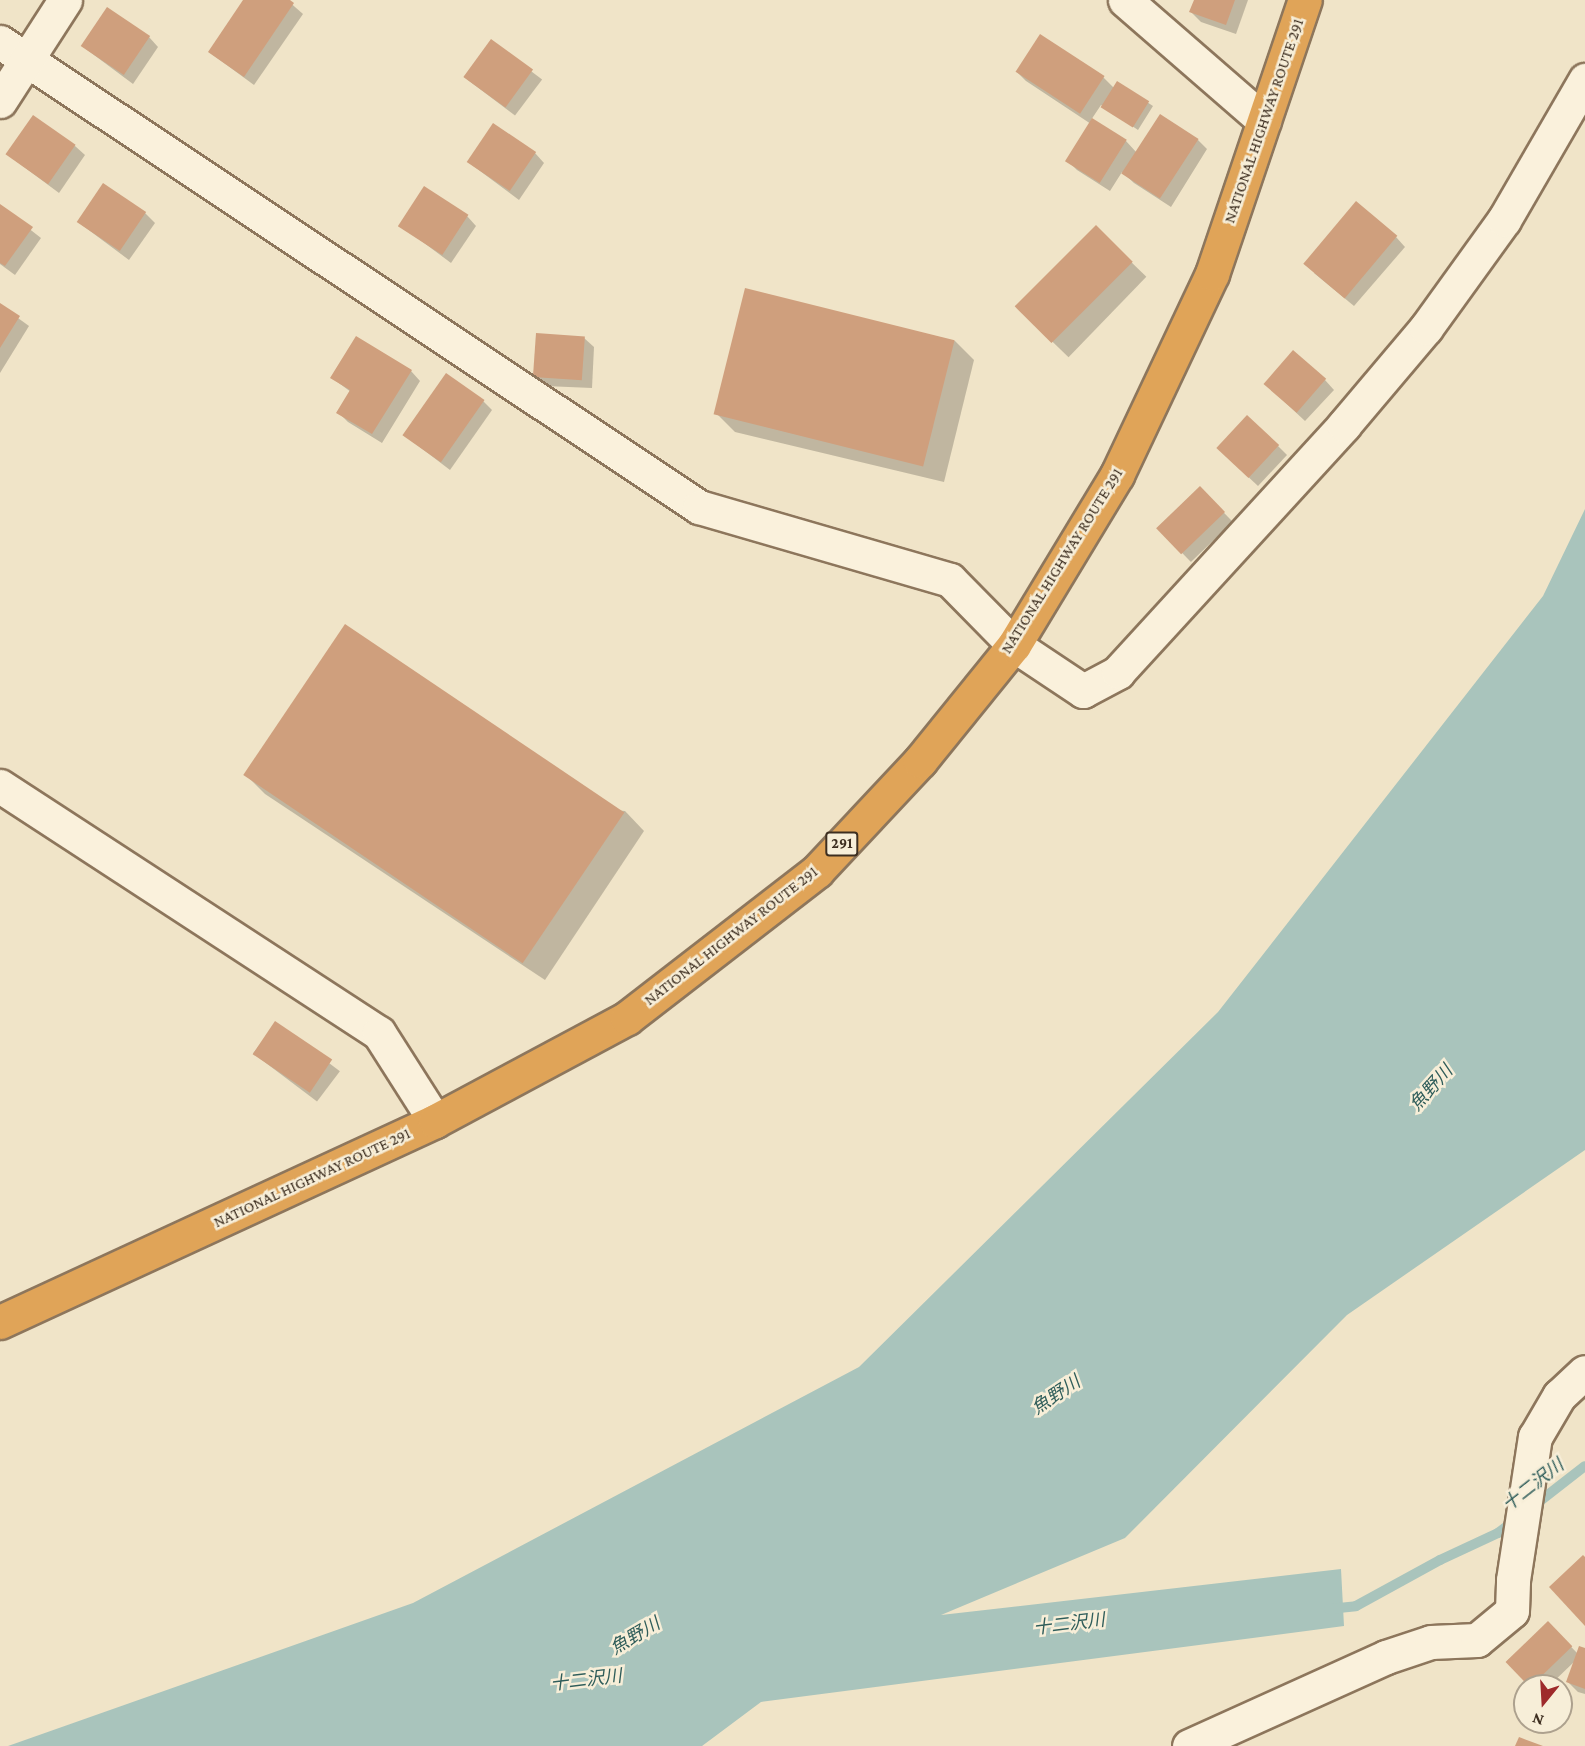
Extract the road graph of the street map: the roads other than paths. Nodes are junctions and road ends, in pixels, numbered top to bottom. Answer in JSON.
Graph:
{"nodes":[{"id":1,"x":65,"y":0,"type":"edge"},
{"id":2,"x":1125,"y":0,"type":"edge"},
{"id":3,"x":1305,"y":0,"type":"edge"},
{"id":4,"x":0,"y":42,"type":"edge"},
{"id":5,"x":27,"y":60,"type":"junction"},
{"id":6,"x":1585,"y":80,"type":"edge"},
{"id":7,"x":0,"y":101,"type":"edge"},
{"id":8,"x":1264,"y":121,"type":"junction"},
{"id":9,"x":1014,"y":645,"type":"junction"},
{"id":10,"x":0,"y":786,"type":"edge"},
{"id":11,"x":435,"y":1121,"type":"junction"},
{"id":12,"x":0,"y":1322,"type":"edge"},
{"id":13,"x":1585,"y":1372,"type":"edge"},
{"id":14,"x":1189,"y":1746,"type":"edge"}],
"edges":[{"from":1,"to":5,"type":"street"},
{"from":2,"to":8,"type":"street"},
{"from":3,"to":8,"type":"highway","name":"NATIONAL HIGHWAY ROUTE 291","number":"291"},
{"from":4,"to":5,"type":"street"},
{"from":5,"to":7,"type":"street"},
{"from":5,"to":9,"type":"street"},
{"from":6,"to":9,"type":"street"},
{"from":8,"to":9,"type":"highway","name":"NATIONAL HIGHWAY ROUTE 291","number":"291"},
{"from":9,"to":11,"type":"highway","name":"NATIONAL HIGHWAY ROUTE 291","number":"291"},
{"from":10,"to":11,"type":"street"},
{"from":11,"to":12,"type":"highway","name":"NATIONAL HIGHWAY ROUTE 291","number":"291"},
{"from":13,"to":14,"type":"street"}]}
